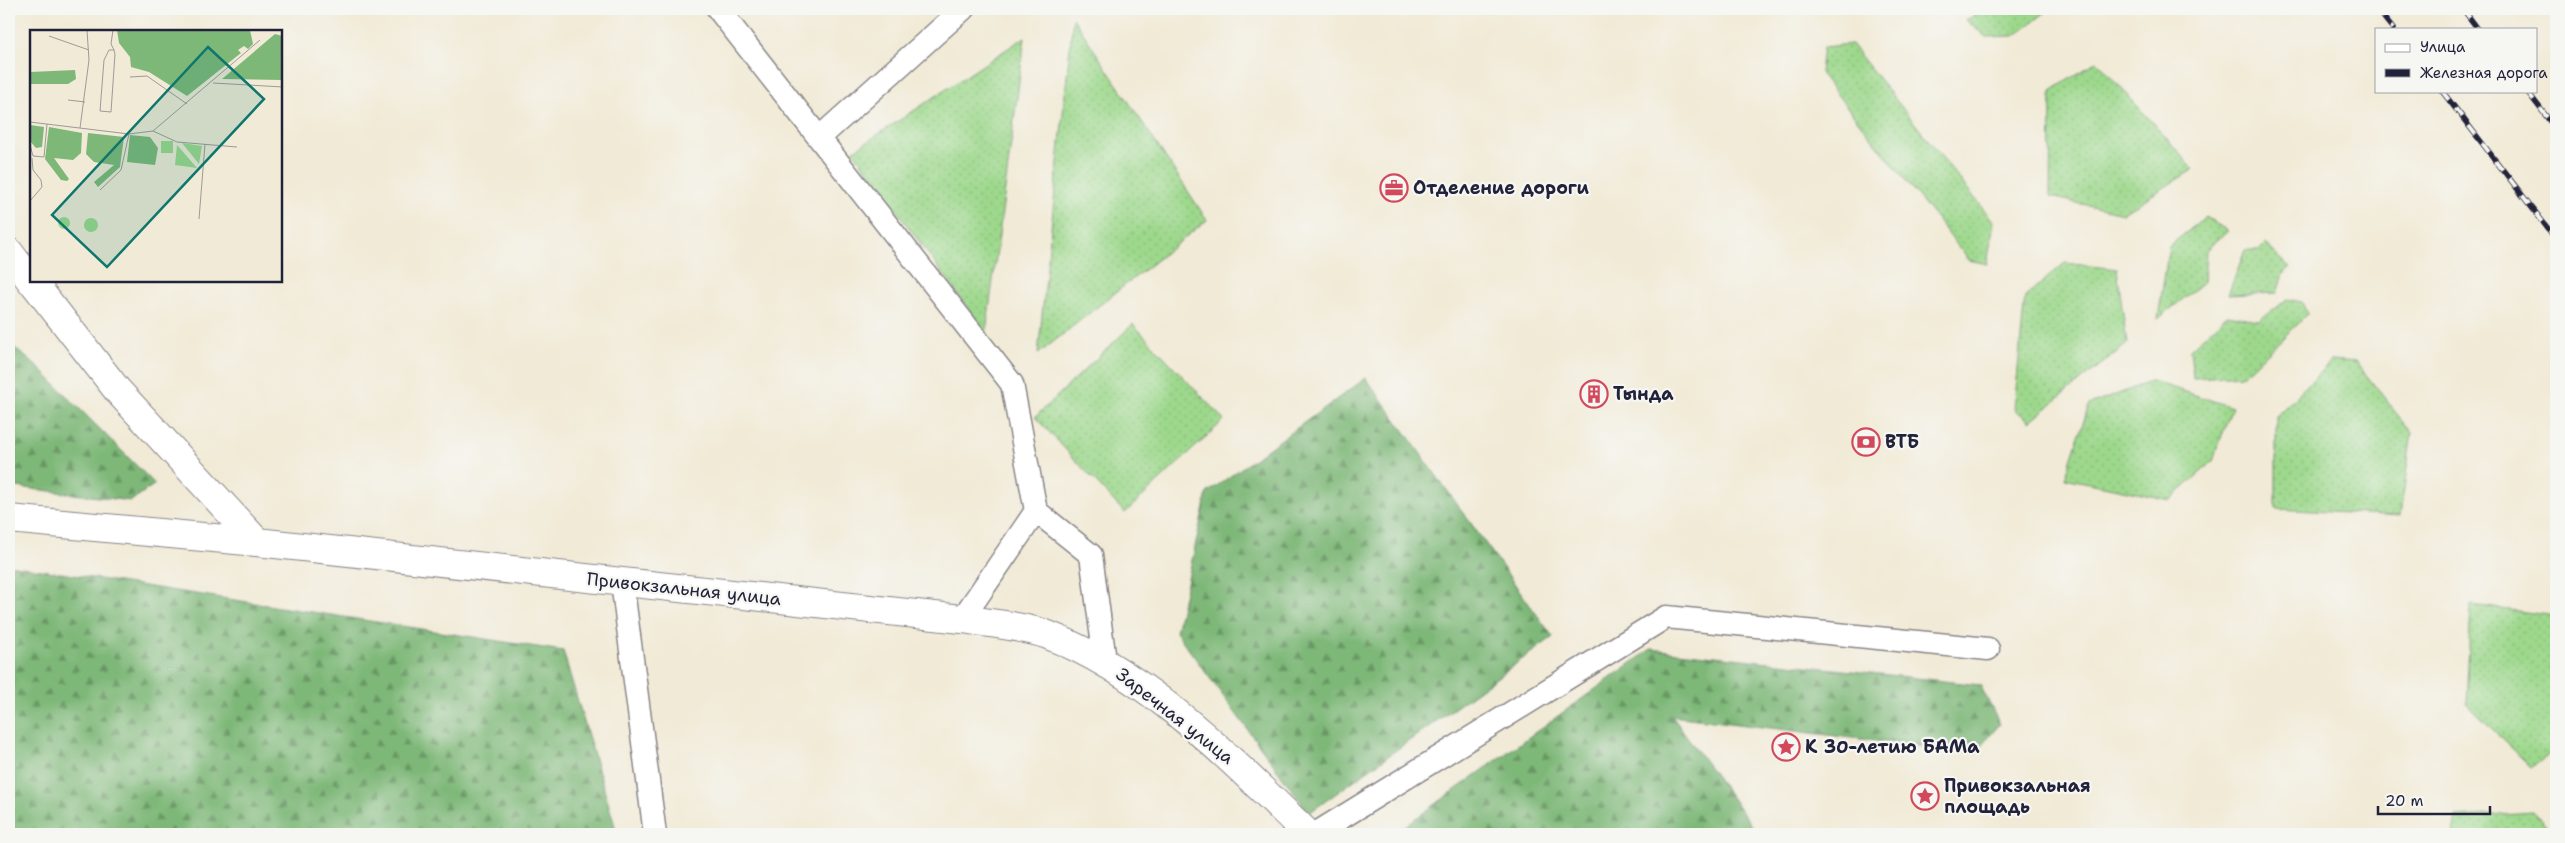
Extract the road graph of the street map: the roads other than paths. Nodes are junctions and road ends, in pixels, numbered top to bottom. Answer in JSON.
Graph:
{"nodes":[{"id":1,"x":718,"y":9,"type":"edge"},
{"id":2,"x":963,"y":9,"type":"edge"},
{"id":3,"x":819,"y":138,"type":"junction"},
{"id":4,"x":9,"y":252,"type":"edge"},
{"id":5,"x":30,"y":278,"type":"edge"},
{"id":6,"x":33,"y":282,"type":"edge"},
{"id":7,"x":1036,"y":511,"type":"junction"},
{"id":8,"x":9,"y":519,"type":"edge"},
{"id":9,"x":257,"y":542,"type":"junction"},
{"id":10,"x":622,"y":582,"type":"junction"},
{"id":11,"x":962,"y":619,"type":"junction"},
{"id":12,"x":1988,"y":649,"type":"dead end"},
{"id":13,"x":1105,"y":661,"type":"junction"},
{"id":14,"x":655,"y":834,"type":"edge"},
{"id":15,"x":1308,"y":834,"type":"edge"},
{"id":16,"x":1315,"y":834,"type":"edge"}],
"edges":[{"from":1,"to":3,"type":"lane"},
{"from":2,"to":3,"type":"lane"},
{"from":3,"to":7,"type":"lane"},
{"from":4,"to":5,"type":"street"},
{"from":6,"to":9,"type":"street"},
{"from":7,"to":11,"type":"lane"},
{"from":7,"to":13,"type":"lane"},
{"from":8,"to":9,"type":"street","name":"Привокзальная улица"},
{"from":9,"to":10,"type":"street","name":"Привокзальная улица"},
{"from":10,"to":11,"type":"street","name":"Привокзальная улица"},
{"from":10,"to":14,"type":"lane"},
{"from":11,"to":13,"type":"street","name":"Привокзальная улица"},
{"from":12,"to":16,"type":"lane"},
{"from":13,"to":15,"type":"street","name":"Заречная улица"}]}
